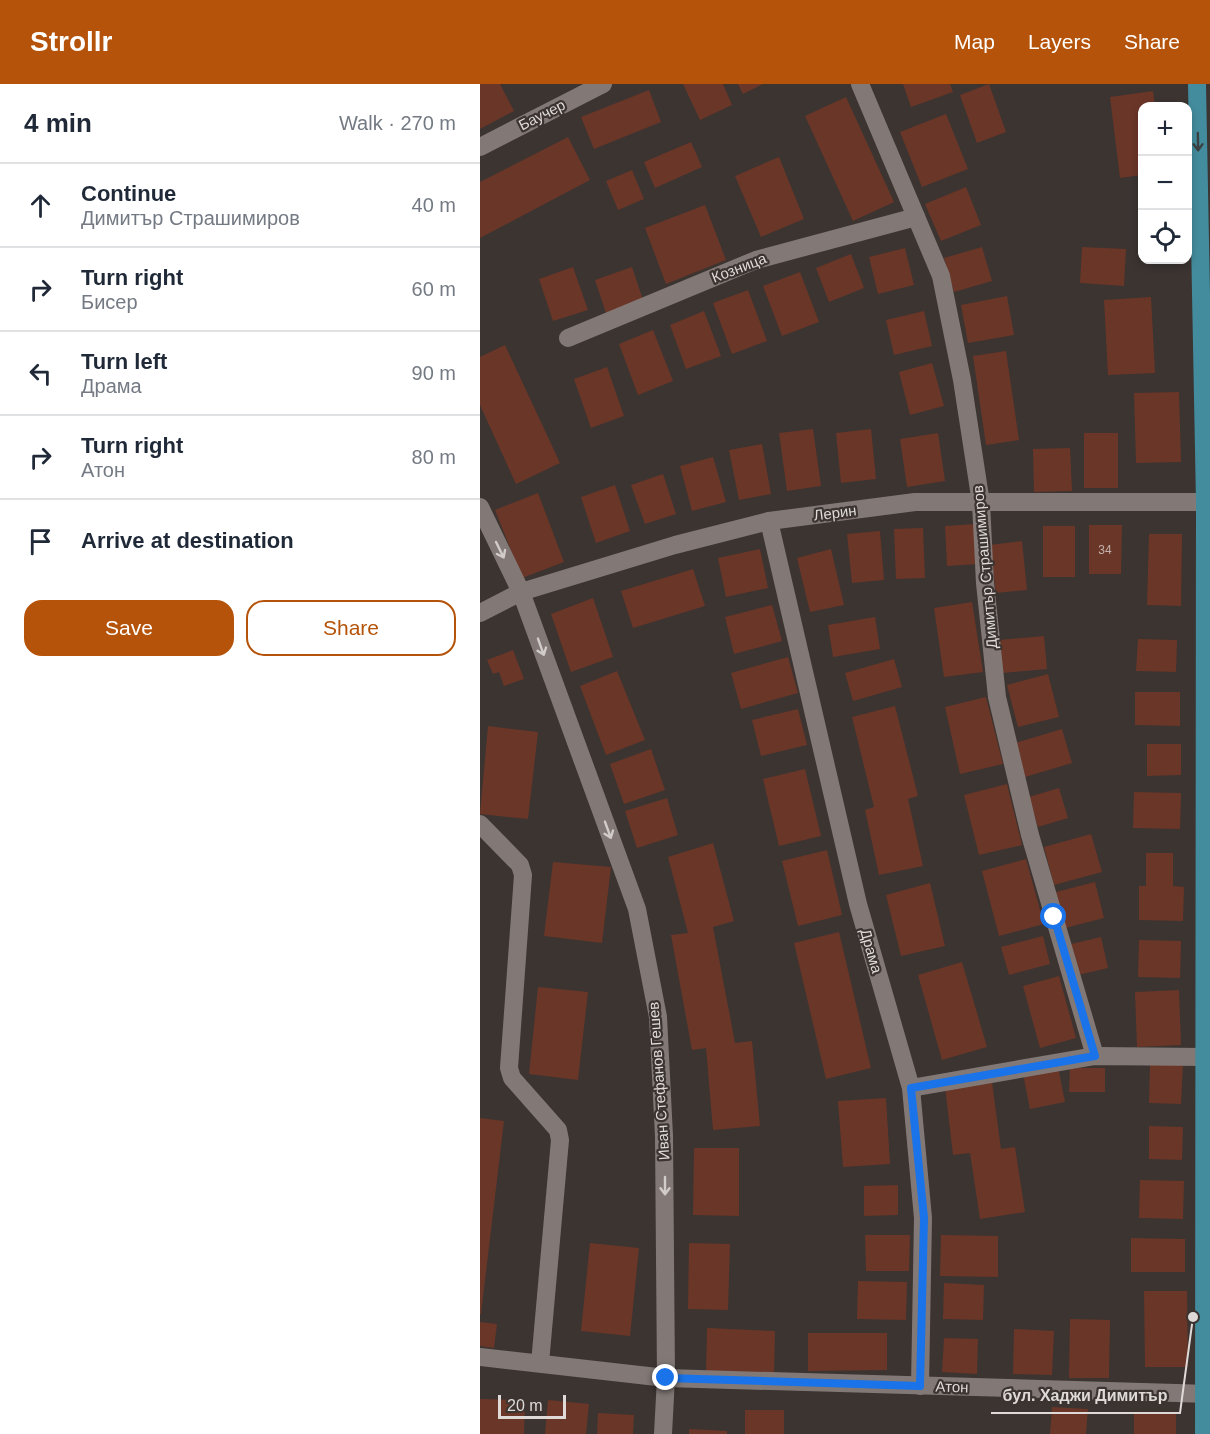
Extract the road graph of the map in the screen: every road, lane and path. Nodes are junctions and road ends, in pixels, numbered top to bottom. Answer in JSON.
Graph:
{"nodes":[{"id":1,"x":603,"y":84,"type":"edge"},
{"id":2,"x":860,"y":84,"type":"edge"},
{"id":3,"x":1197,"y":84,"type":"edge"},
{"id":4,"x":480,"y":147,"type":"edge"},
{"id":5,"x":916,"y":218,"type":"junction"},
{"id":6,"x":568,"y":338,"type":"dead end"},
{"id":7,"x":981,"y":502,"type":"junction"},
{"id":8,"x":1208,"y":502,"type":"edge"},
{"id":9,"x":480,"y":507,"type":"edge"},
{"id":10,"x":769,"y":521,"type":"junction"},
{"id":11,"x":521,"y":592,"type":"junction"},
{"id":12,"x":480,"y":614,"type":"edge"},
{"id":13,"x":480,"y":824,"type":"edge"},
{"id":14,"x":1095,"y":1056,"type":"junction"},
{"id":15,"x":1204,"y":1057,"type":"junction"},
{"id":16,"x":911,"y":1088,"type":"junction"},
{"id":17,"x":480,"y":1357,"type":"edge"},
{"id":18,"x":540,"y":1363,"type":"junction"},
{"id":19,"x":666,"y":1378,"type":"junction"},
{"id":20,"x":920,"y":1386,"type":"junction"},
{"id":21,"x":1206,"y":1394,"type":"edge"},
{"id":22,"x":663,"y":1434,"type":"edge"},
{"id":23,"x":1203,"y":1434,"type":"edge"}],
"edges":[{"from":1,"to":4,"type":"street","name":"Баучер"},
{"from":2,"to":5,"type":"street","name":"Димитър Страшимиров"},
{"from":3,"to":8,"type":"main road","one_way":true},
{"from":5,"to":6,"type":"street","name":"Козница"},
{"from":5,"to":7,"type":"street","name":"Димитър Страшимиров"},
{"from":7,"to":8,"type":"street","name":"Лерин"},
{"from":7,"to":10,"type":"street","name":"Лерин"},
{"from":7,"to":14,"type":"street","name":"Димитър Страшимиров"},
{"from":8,"to":15,"type":"main road"},
{"from":9,"to":11,"type":"street","name":"Иван Стефанов Гешев","one_way":true},
{"from":10,"to":11,"type":"street","name":"Лерин"},
{"from":10,"to":16,"type":"street","name":"Драма"},
{"from":11,"to":12,"type":"street","name":"Лерин"},
{"from":11,"to":19,"type":"street","name":"Иван Стефанов Гешев","one_way":true},
{"from":13,"to":18,"type":"street"},
{"from":14,"to":15,"type":"street"},
{"from":14,"to":16,"type":"street"},
{"from":15,"to":21,"type":"main road"},
{"from":16,"to":20,"type":"street","name":"Драма"},
{"from":17,"to":18,"type":"street","name":"Атон"},
{"from":18,"to":19,"type":"street","name":"Атон"},
{"from":19,"to":20,"type":"street","name":"Атон"},
{"from":19,"to":22,"type":"street","name":"Иван Стефанов Гешев"},
{"from":20,"to":21,"type":"street","name":"Атон"},
{"from":21,"to":23,"type":"main road"}]}
